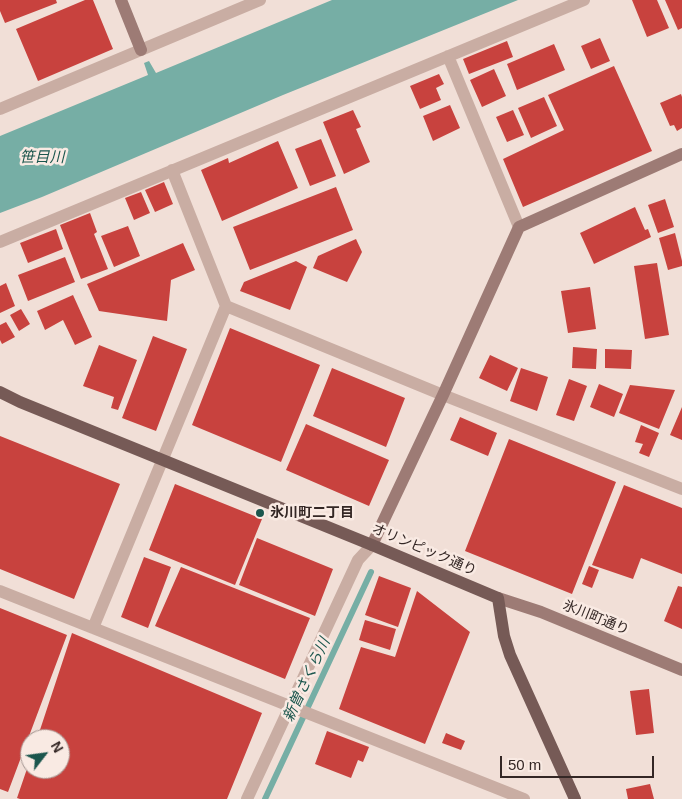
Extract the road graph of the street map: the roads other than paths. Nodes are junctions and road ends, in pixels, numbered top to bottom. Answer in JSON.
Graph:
{"nodes":[{"id":1,"x":121,"y":0,"type":"edge"},
{"id":2,"x":260,"y":0,"type":"edge"},
{"id":3,"x":584,"y":0,"type":"edge"},
{"id":4,"x":141,"y":50,"type":"junction"},
{"id":5,"x":448,"y":56,"type":"junction"},
{"id":6,"x":0,"y":108,"type":"edge"},
{"id":7,"x":682,"y":154,"type":"edge"},
{"id":8,"x":172,"y":170,"type":"junction"},
{"id":9,"x":519,"y":227,"type":"junction"},
{"id":10,"x":0,"y":242,"type":"edge"},
{"id":11,"x":226,"y":306,"type":"junction"},
{"id":12,"x":0,"y":392,"type":"edge"},
{"id":13,"x":443,"y":395,"type":"junction"},
{"id":14,"x":162,"y":460,"type":"junction"},
{"id":15,"x":682,"y":489,"type":"edge"},
{"id":16,"x":372,"y":544,"type":"junction"},
{"id":17,"x":0,"y":591,"type":"edge"},
{"id":18,"x":498,"y":598,"type":"junction"},
{"id":19,"x":94,"y":628,"type":"junction"},
{"id":20,"x":682,"y":670,"type":"edge"},
{"id":21,"x":291,"y":707,"type":"junction"},
{"id":22,"x":247,"y":799,"type":"edge"},
{"id":23,"x":524,"y":799,"type":"edge"},
{"id":24,"x":575,"y":799,"type":"edge"}],
"edges":[{"from":1,"to":4,"type":"street"},
{"from":2,"to":4,"type":"street"},
{"from":3,"to":5,"type":"street"},
{"from":4,"to":6,"type":"street"},
{"from":5,"to":8,"type":"street"},
{"from":5,"to":9,"type":"street"},
{"from":7,"to":9,"type":"street"},
{"from":8,"to":10,"type":"street"},
{"from":8,"to":11,"type":"street"},
{"from":9,"to":13,"type":"street"},
{"from":11,"to":13,"type":"street"},
{"from":11,"to":14,"type":"street"},
{"from":12,"to":14,"type":"main road","name":"オリンピック通り"},
{"from":13,"to":15,"type":"street"},
{"from":13,"to":16,"type":"street"},
{"from":14,"to":16,"type":"main road","name":"オリンピック通り"},
{"from":14,"to":19,"type":"street"},
{"from":16,"to":18,"type":"main road","name":"オリンピック通り"},
{"from":16,"to":21,"type":"street"},
{"from":17,"to":19,"type":"street"},
{"from":18,"to":20,"type":"street","name":"氷川町通り"},
{"from":18,"to":24,"type":"main road"},
{"from":19,"to":21,"type":"street"},
{"from":21,"to":22,"type":"street"},
{"from":21,"to":23,"type":"street"}]}
